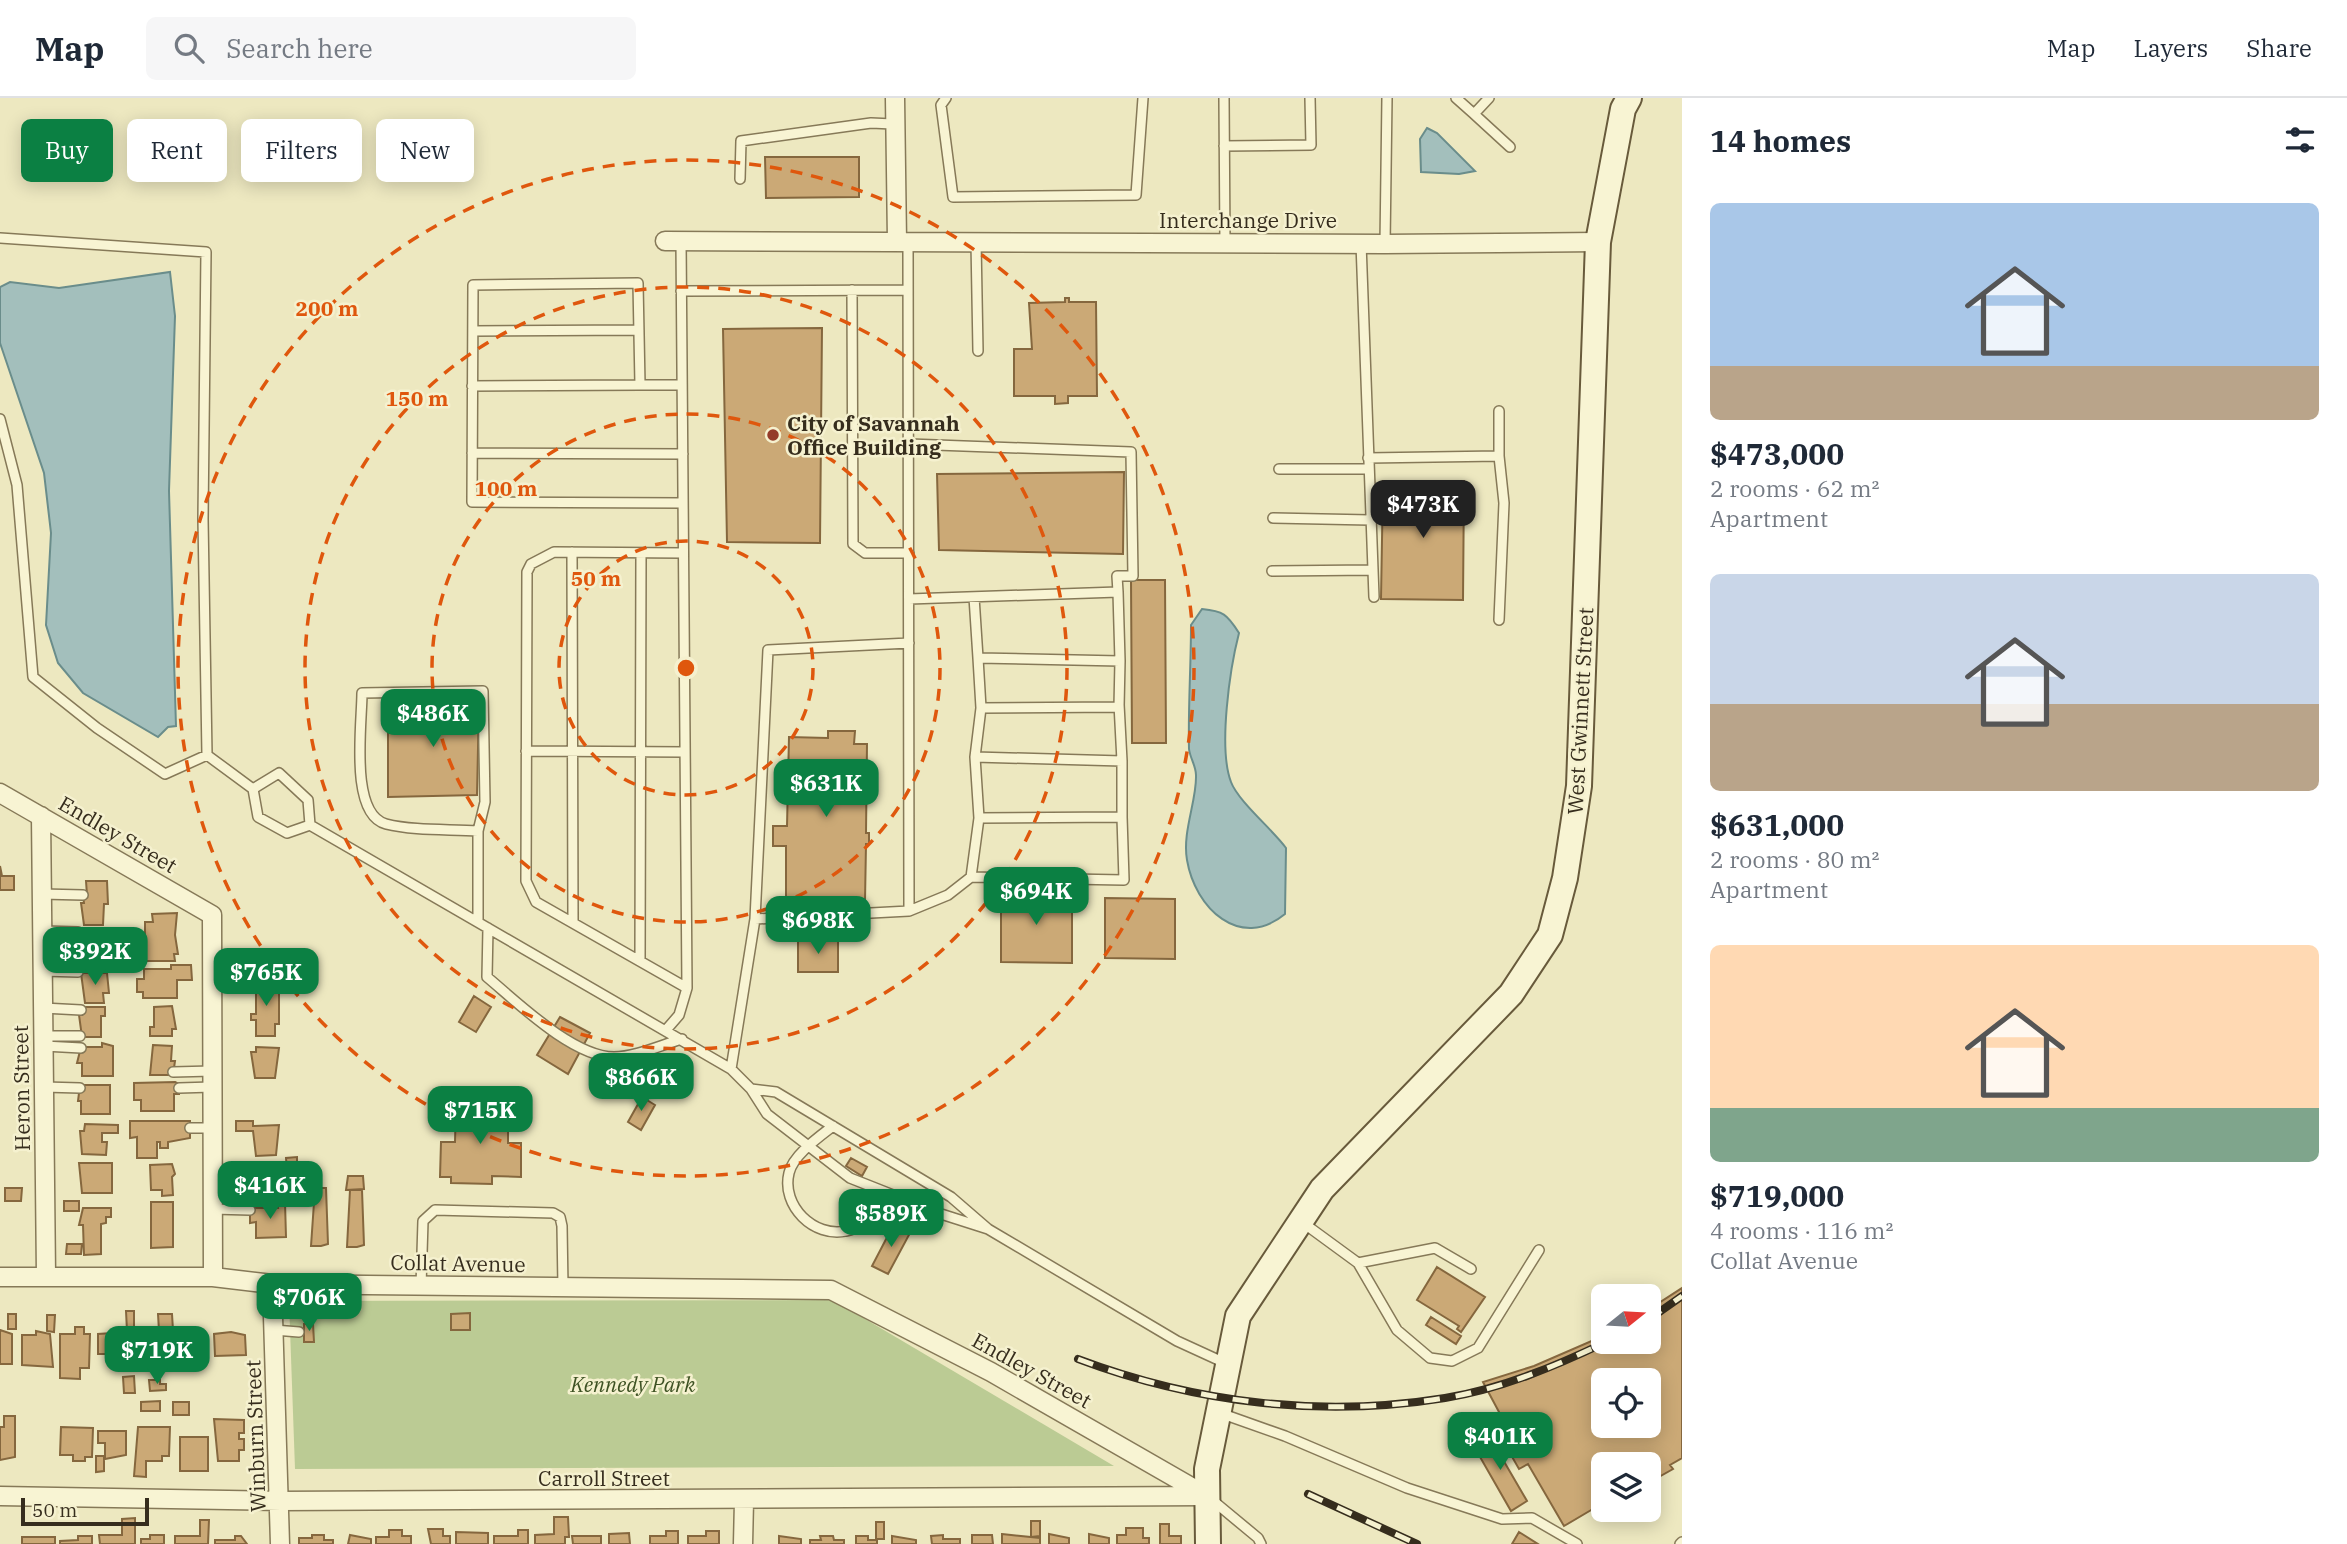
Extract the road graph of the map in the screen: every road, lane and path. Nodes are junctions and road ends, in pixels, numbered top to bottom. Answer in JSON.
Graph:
{"nodes":[{"id":1,"x":895,"y":98,"type":"edge"},
{"id":2,"x":946,"y":98,"type":"edge"},
{"id":3,"x":1143,"y":98,"type":"edge"},
{"id":4,"x":1224,"y":98,"type":"edge"},
{"id":5,"x":1310,"y":98,"type":"edge"},
{"id":6,"x":1387,"y":98,"type":"edge"},
{"id":7,"x":1456,"y":98,"type":"edge"},
{"id":8,"x":1489,"y":98,"type":"edge"},
{"id":9,"x":1629,"y":98,"type":"edge"},
{"id":10,"x":1474,"y":114,"type":"junction"},
{"id":11,"x":893,"y":124,"type":"junction"},
{"id":12,"x":1224,"y":146,"type":"junction"},
{"id":13,"x":1510,"y":147,"type":"dead end"},
{"id":14,"x":740,"y":179,"type":"dead end"},
{"id":15,"x":0,"y":238,"type":"edge"},
{"id":16,"x":673,"y":241,"type":"joint"},
{"id":17,"x":903,"y":241,"type":"junction"},
{"id":18,"x":976,"y":242,"type":"junction"},
{"id":19,"x":1598,"y":242,"type":"junction"},
{"id":20,"x":1361,"y":243,"type":"junction"},
{"id":21,"x":1225,"y":244,"type":"junction"},
{"id":22,"x":1385,"y":244,"type":"junction"},
{"id":23,"x":852,"y":290,"type":"junction"},
{"id":24,"x":908,"y":290,"type":"junction"},
{"id":25,"x":681,"y":291,"type":"junction"},
{"id":26,"x":639,"y":330,"type":"junction"},
{"id":27,"x":473,"y":331,"type":"junction"},
{"id":28,"x":978,"y":351,"type":"dead end"},
{"id":29,"x":640,"y":385,"type":"junction"},
{"id":30,"x":682,"y":385,"type":"junction"},
{"id":31,"x":472,"y":386,"type":"junction"},
{"id":32,"x":1499,"y":411,"type":"dead end"},
{"id":33,"x":0,"y":419,"type":"edge"},
{"id":34,"x":909,"y":444,"type":"junction"},
{"id":35,"x":472,"y":453,"type":"junction"},
{"id":36,"x":682,"y":454,"type":"junction"},
{"id":37,"x":1499,"y":456,"type":"junction"},
{"id":38,"x":1368,"y":458,"type":"junction"},
{"id":39,"x":1279,"y":469,"type":"dead end"},
{"id":40,"x":1368,"y":469,"type":"junction"},
{"id":41,"x":683,"y":503,"type":"junction"},
{"id":42,"x":1273,"y":518,"type":"dead end"},
{"id":43,"x":1370,"y":520,"type":"junction"},
{"id":44,"x":572,"y":552,"type":"junction"},
{"id":45,"x":641,"y":553,"type":"junction"},
{"id":46,"x":684,"y":553,"type":"junction"},
{"id":47,"x":909,"y":554,"type":"junction"},
{"id":48,"x":1373,"y":570,"type":"junction"},
{"id":49,"x":1272,"y":571,"type":"dead end"},
{"id":50,"x":1118,"y":592,"type":"junction"},
{"id":51,"x":974,"y":597,"type":"junction"},
{"id":52,"x":1374,"y":597,"type":"dead end"},
{"id":53,"x":909,"y":599,"type":"junction"},
{"id":54,"x":1499,"y":620,"type":"dead end"},
{"id":55,"x":909,"y":643,"type":"junction"},
{"id":56,"x":978,"y":658,"type":"junction"},
{"id":57,"x":1120,"y":661,"type":"junction"},
{"id":58,"x":1119,"y":704,"type":"junction"},
{"id":59,"x":981,"y":708,"type":"junction"},
{"id":60,"x":526,"y":751,"type":"junction"},
{"id":61,"x":573,"y":751,"type":"junction"},
{"id":62,"x":641,"y":752,"type":"junction"},
{"id":63,"x":685,"y":752,"type":"junction"},
{"id":64,"x":207,"y":755,"type":"junction"},
{"id":65,"x":975,"y":757,"type":"junction"},
{"id":66,"x":1122,"y":761,"type":"junction"},
{"id":67,"x":253,"y":789,"type":"junction"},
{"id":68,"x":0,"y":793,"type":"edge"},
{"id":69,"x":41,"y":816,"type":"junction"},
{"id":70,"x":1122,"y":817,"type":"junction"},
{"id":71,"x":979,"y":818,"type":"junction"},
{"id":72,"x":310,"y":825,"type":"junction"},
{"id":73,"x":478,"y":831,"type":"junction"},
{"id":74,"x":971,"y":877,"type":"junction"},
{"id":75,"x":42,"y":894,"type":"junction"},
{"id":76,"x":83,"y":895,"type":"dead end"},
{"id":77,"x":909,"y":911,"type":"junction"},
{"id":78,"x":755,"y":919,"type":"junction"},
{"id":79,"x":478,"y":922,"type":"junction"},
{"id":80,"x":573,"y":923,"type":"junction"},
{"id":81,"x":488,"y":928,"type":"junction"},
{"id":82,"x":43,"y":932,"type":"junction"},
{"id":83,"x":78,"y":932,"type":"dead end"},
{"id":84,"x":640,"y":961,"type":"junction"},
{"id":85,"x":43,"y":971,"type":"junction"},
{"id":86,"x":78,"y":972,"type":"dead end"},
{"id":87,"x":687,"y":988,"type":"junction"},
{"id":88,"x":43,"y":1008,"type":"junction"},
{"id":89,"x":81,"y":1010,"type":"dead end"},
{"id":90,"x":666,"y":1030,"type":"junction"},
{"id":91,"x":80,"y":1036,"type":"dead end"},
{"id":92,"x":682,"y":1039,"type":"junction"},
{"id":93,"x":44,"y":1041,"type":"junction"},
{"id":94,"x":81,"y":1048,"type":"dead end"},
{"id":95,"x":731,"y":1069,"type":"junction"},
{"id":96,"x":173,"y":1072,"type":"dead end"},
{"id":97,"x":212,"y":1079,"type":"junction"},
{"id":98,"x":44,"y":1087,"type":"junction"},
{"id":99,"x":80,"y":1088,"type":"dead end"},
{"id":100,"x":179,"y":1088,"type":"dead end"},
{"id":101,"x":751,"y":1088,"type":"junction"},
{"id":102,"x":833,"y":1126,"type":"junction"},
{"id":103,"x":190,"y":1128,"type":"dead end"},
{"id":104,"x":212,"y":1128,"type":"junction"},
{"id":105,"x":808,"y":1146,"type":"junction"},
{"id":106,"x":901,"y":1198,"type":"junction"},
{"id":107,"x":213,"y":1209,"type":"junction"},
{"id":108,"x":250,"y":1210,"type":"dead end"},
{"id":109,"x":1301,"y":1221,"type":"junction"},
{"id":110,"x":988,"y":1229,"type":"junction"},
{"id":111,"x":1539,"y":1250,"type":"dead end"},
{"id":112,"x":1358,"y":1263,"type":"junction"},
{"id":113,"x":1471,"y":1269,"type":"dead end"},
{"id":114,"x":46,"y":1275,"type":"junction"},
{"id":115,"x":213,"y":1277,"type":"junction"},
{"id":116,"x":0,"y":1278,"type":"edge"},
{"id":117,"x":272,"y":1284,"type":"junction"},
{"id":118,"x":421,"y":1286,"type":"junction"},
{"id":119,"x":563,"y":1287,"type":"junction"},
{"id":120,"x":831,"y":1290,"type":"joint"},
{"id":121,"x":274,"y":1330,"type":"junction"},
{"id":122,"x":299,"y":1332,"type":"dead end"},
{"id":123,"x":1228,"y":1364,"type":"junction"},
{"id":124,"x":1218,"y":1413,"type":"junction"},
{"id":125,"x":0,"y":1496,"type":"edge"},
{"id":126,"x":1207,"y":1496,"type":"junction"},
{"id":127,"x":281,"y":1501,"type":"junction"},
{"id":128,"x":744,"y":1501,"type":"junction"},
{"id":129,"x":280,"y":1544,"type":"edge"},
{"id":130,"x":743,"y":1544,"type":"edge"},
{"id":131,"x":1208,"y":1544,"type":"edge"},
{"id":132,"x":1261,"y":1544,"type":"edge"},
{"id":133,"x":1577,"y":1544,"type":"edge"}],
"edges":[{"from":1,"to":11,"type":"street"},
{"from":2,"to":3,"type":"lane"},
{"from":4,"to":12,"type":"lane"},
{"from":5,"to":12,"type":"lane"},
{"from":6,"to":22,"type":"lane"},
{"from":7,"to":10,"type":"lane"},
{"from":8,"to":10,"type":"lane"},
{"from":9,"to":19,"type":"main road","name":"West Gwinnett Street"},
{"from":10,"to":13,"type":"lane"},
{"from":11,"to":14,"type":"lane"},
{"from":11,"to":17,"type":"street"},
{"from":12,"to":21,"type":"lane"},
{"from":15,"to":64,"type":"lane"},
{"from":16,"to":17,"type":"street","name":"Interchange Drive"},
{"from":16,"to":25,"type":"lane"},
{"from":17,"to":18,"type":"street","name":"Interchange Drive"},
{"from":17,"to":24,"type":"lane"},
{"from":18,"to":21,"type":"street","name":"Interchange Drive"},
{"from":18,"to":28,"type":"lane"},
{"from":19,"to":22,"type":"street","name":"Interchange Drive"},
{"from":19,"to":109,"type":"main road","name":"West Gwinnett Street"},
{"from":20,"to":21,"type":"street","name":"Interchange Drive"},
{"from":20,"to":22,"type":"street","name":"Interchange Drive"},
{"from":20,"to":38,"type":"lane"},
{"from":23,"to":24,"type":"lane"},
{"from":23,"to":25,"type":"lane"},
{"from":23,"to":47,"type":"lane"},
{"from":24,"to":34,"type":"lane"},
{"from":25,"to":30,"type":"lane"},
{"from":26,"to":27,"type":"lane"},
{"from":26,"to":27,"type":"lane"},
{"from":26,"to":29,"type":"lane"},
{"from":27,"to":31,"type":"lane"},
{"from":29,"to":30,"type":"lane"},
{"from":29,"to":31,"type":"lane"},
{"from":30,"to":36,"type":"lane"},
{"from":31,"to":35,"type":"lane"},
{"from":32,"to":37,"type":"lane"},
{"from":33,"to":64,"type":"lane"},
{"from":34,"to":47,"type":"lane"},
{"from":34,"to":50,"type":"lane"},
{"from":35,"to":36,"type":"lane"},
{"from":35,"to":41,"type":"lane"},
{"from":36,"to":41,"type":"lane"},
{"from":37,"to":38,"type":"lane"},
{"from":37,"to":54,"type":"lane"},
{"from":38,"to":40,"type":"lane"},
{"from":39,"to":40,"type":"lane"},
{"from":40,"to":43,"type":"lane"},
{"from":41,"to":46,"type":"lane"},
{"from":42,"to":43,"type":"lane"},
{"from":43,"to":48,"type":"lane"},
{"from":44,"to":45,"type":"lane"},
{"from":44,"to":60,"type":"lane"},
{"from":44,"to":61,"type":"lane"},
{"from":45,"to":46,"type":"lane"},
{"from":45,"to":62,"type":"lane"},
{"from":46,"to":63,"type":"lane"},
{"from":47,"to":53,"type":"lane"},
{"from":48,"to":49,"type":"lane"},
{"from":48,"to":52,"type":"lane"},
{"from":50,"to":51,"type":"lane"},
{"from":50,"to":57,"type":"lane"},
{"from":51,"to":53,"type":"lane"},
{"from":51,"to":56,"type":"lane"},
{"from":53,"to":55,"type":"lane"},
{"from":55,"to":77,"type":"lane"},
{"from":55,"to":78,"type":"lane"},
{"from":56,"to":57,"type":"lane"},
{"from":56,"to":59,"type":"lane"},
{"from":57,"to":58,"type":"lane"},
{"from":58,"to":59,"type":"lane"},
{"from":58,"to":66,"type":"lane"},
{"from":59,"to":65,"type":"lane"},
{"from":60,"to":61,"type":"lane"},
{"from":60,"to":80,"type":"lane"},
{"from":61,"to":62,"type":"lane"},
{"from":61,"to":80,"type":"lane"},
{"from":62,"to":63,"type":"lane"},
{"from":62,"to":84,"type":"lane"},
{"from":63,"to":87,"type":"lane"},
{"from":64,"to":67,"type":"lane"},
{"from":65,"to":66,"type":"lane"},
{"from":65,"to":71,"type":"lane"},
{"from":66,"to":70,"type":"lane"},
{"from":67,"to":72,"type":"lane"},
{"from":67,"to":72,"type":"lane"},
{"from":68,"to":69,"type":"street","name":"Endley Street"},
{"from":69,"to":75,"type":"street","name":"Heron Street"},
{"from":69,"to":97,"type":"street","name":"Endley Street"},
{"from":70,"to":71,"type":"lane"},
{"from":70,"to":74,"type":"lane"},
{"from":71,"to":74,"type":"lane"},
{"from":72,"to":79,"type":"lane"},
{"from":73,"to":73,"type":"lane"},
{"from":73,"to":79,"type":"lane"},
{"from":74,"to":77,"type":"lane"},
{"from":75,"to":76,"type":"lane"},
{"from":75,"to":82,"type":"street","name":"Heron Street"},
{"from":77,"to":78,"type":"lane"},
{"from":78,"to":95,"type":"lane"},
{"from":79,"to":81,"type":"lane"},
{"from":80,"to":84,"type":"lane"},
{"from":81,"to":90,"type":"lane"},
{"from":81,"to":92,"type":"lane"},
{"from":82,"to":83,"type":"lane"},
{"from":82,"to":85,"type":"street","name":"Heron Street"},
{"from":84,"to":87,"type":"lane"},
{"from":85,"to":86,"type":"lane"},
{"from":85,"to":88,"type":"street","name":"Heron Street"},
{"from":87,"to":90,"type":"lane"},
{"from":88,"to":89,"type":"lane"},
{"from":88,"to":93,"type":"street","name":"Heron Street"},
{"from":90,"to":92,"type":"lane"},
{"from":91,"to":93,"type":"lane"},
{"from":92,"to":95,"type":"lane"},
{"from":93,"to":94,"type":"lane"},
{"from":93,"to":98,"type":"street","name":"Heron Street"},
{"from":95,"to":101,"type":"lane"},
{"from":96,"to":97,"type":"lane"},
{"from":97,"to":100,"type":"lane"},
{"from":97,"to":104,"type":"street"},
{"from":98,"to":99,"type":"lane"},
{"from":98,"to":114,"type":"street","name":"Heron Street"},
{"from":101,"to":102,"type":"lane"},
{"from":101,"to":105,"type":"lane"},
{"from":102,"to":105,"type":"lane"},
{"from":102,"to":110,"type":"lane"},
{"from":103,"to":104,"type":"lane"},
{"from":104,"to":107,"type":"street"},
{"from":105,"to":106,"type":"lane"},
{"from":105,"to":106,"type":"lane"},
{"from":106,"to":110,"type":"lane"},
{"from":107,"to":108,"type":"lane"},
{"from":107,"to":115,"type":"street"},
{"from":109,"to":112,"type":"lane"},
{"from":109,"to":123,"type":"main road","name":"West Gwinnett Street"},
{"from":110,"to":123,"type":"lane"},
{"from":111,"to":112,"type":"lane"},
{"from":112,"to":113,"type":"lane"},
{"from":114,"to":115,"type":"street","name":"Collat Avenue"},
{"from":114,"to":116,"type":"street","name":"Collat Avenue"},
{"from":115,"to":117,"type":"street","name":"Collat Avenue"},
{"from":117,"to":118,"type":"street","name":"Collat Avenue"},
{"from":117,"to":121,"type":"street","name":"Winburn Street"},
{"from":118,"to":119,"type":"street","name":"Collat Avenue"},
{"from":118,"to":119,"type":"lane"},
{"from":119,"to":120,"type":"street","name":"Collat Avenue"},
{"from":120,"to":126,"type":"street","name":"Endley Street"},
{"from":121,"to":122,"type":"lane"},
{"from":121,"to":127,"type":"street","name":"Winburn Street"},
{"from":123,"to":124,"type":"main road","name":"West Gwinnett Street"},
{"from":124,"to":126,"type":"main road","name":"West Gwinnett Street"},
{"from":124,"to":133,"type":"lane"},
{"from":125,"to":127,"type":"street","name":"Carroll Street"},
{"from":126,"to":128,"type":"street","name":"Carroll Street"},
{"from":126,"to":131,"type":"main road","name":"West Gwinnett Street"},
{"from":126,"to":132,"type":"lane"},
{"from":127,"to":128,"type":"street","name":"Carroll Street"},
{"from":127,"to":129,"type":"street","name":"Winburn Street"},
{"from":128,"to":130,"type":"street"}]}
